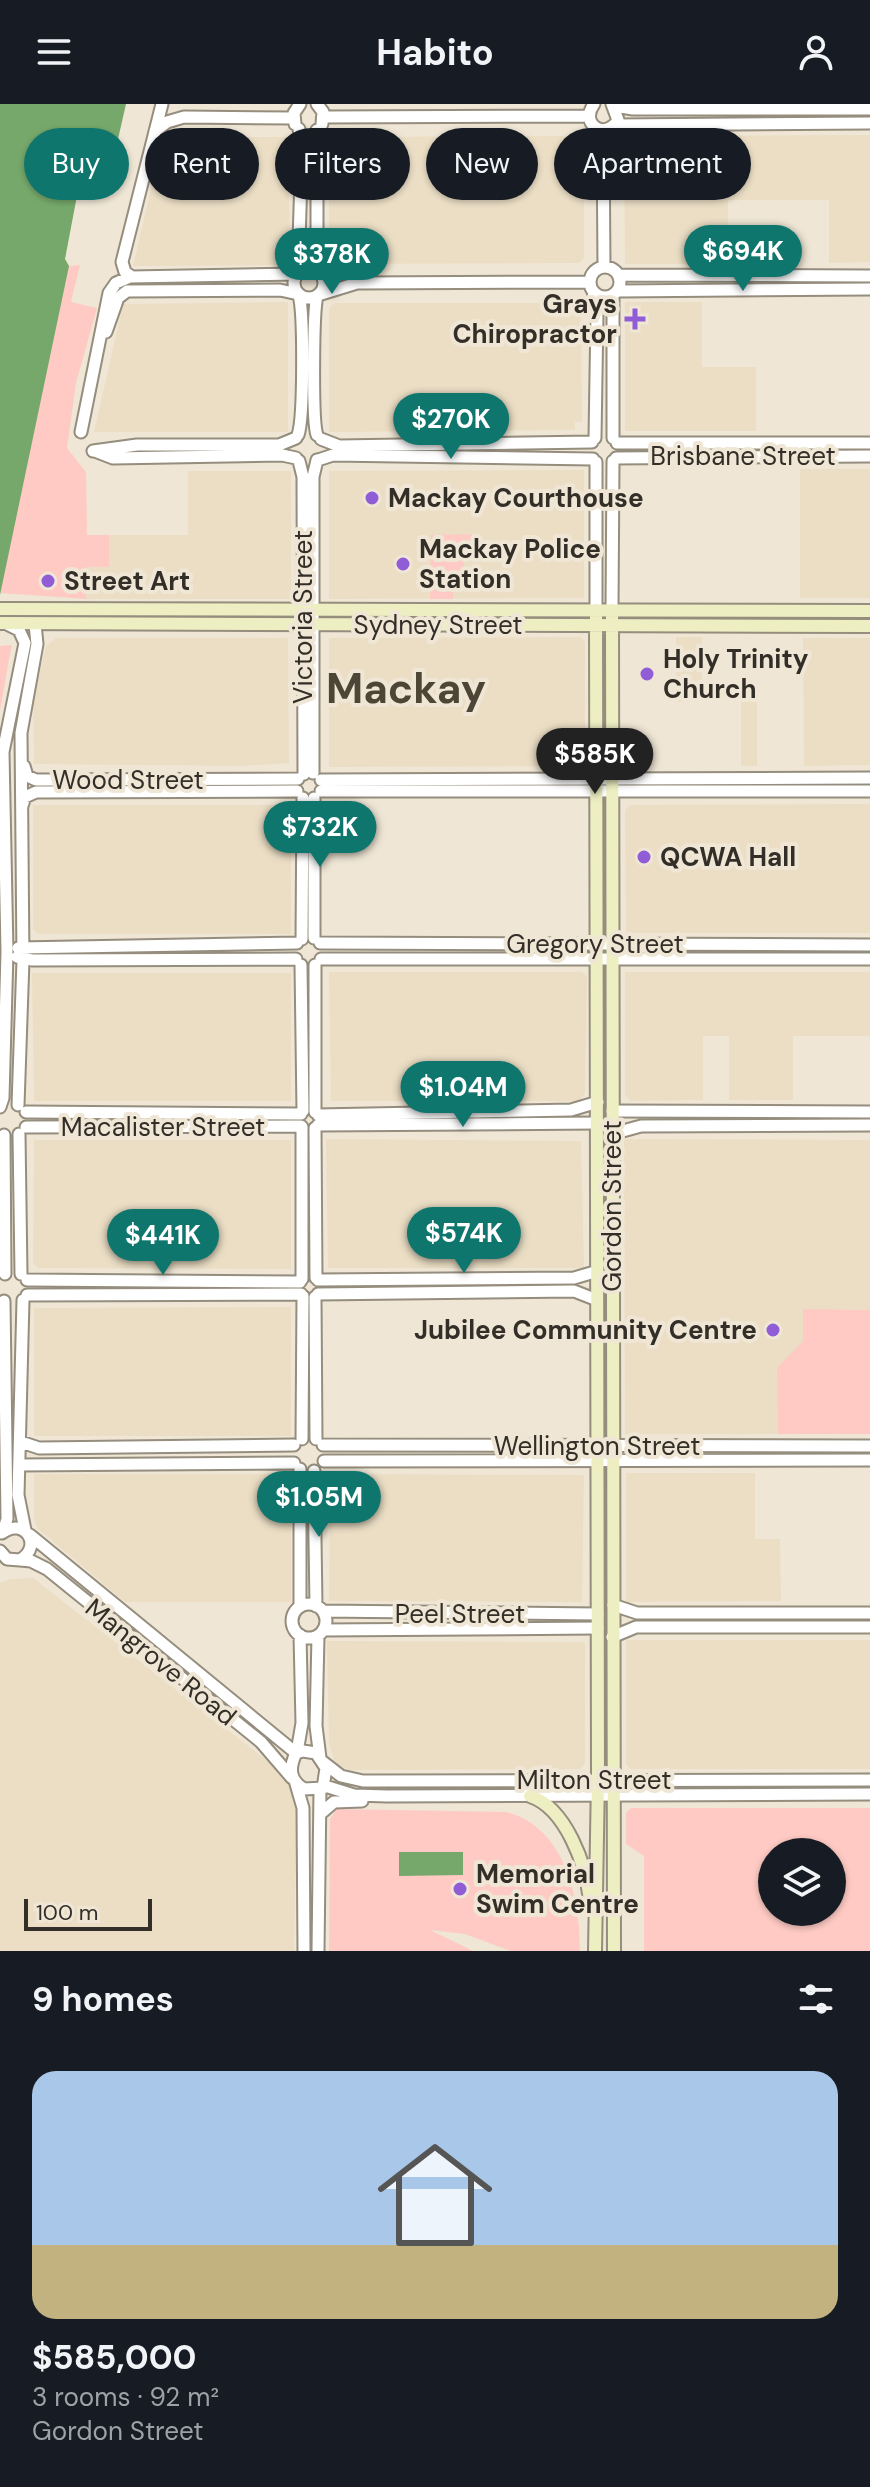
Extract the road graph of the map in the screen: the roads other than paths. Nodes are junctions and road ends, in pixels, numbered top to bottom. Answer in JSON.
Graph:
{"nodes":[{"id":1,"x":163,"y":104,"type":"edge"},
{"id":2,"x":300,"y":104,"type":"edge"},
{"id":3,"x":317,"y":104,"type":"edge"},
{"id":4,"x":594,"y":104,"type":"edge"},
{"id":5,"x":614,"y":105,"type":"edge"},
{"id":6,"x":731,"y":109,"type":"junction"},
{"id":7,"x":797,"y":109,"type":"junction"},
{"id":8,"x":870,"y":109,"type":"edge"},
{"id":9,"x":589,"y":116,"type":"junction"},
{"id":10,"x":184,"y":117,"type":"junction"},
{"id":11,"x":324,"y":117,"type":"junction"},
{"id":12,"x":731,"y":123,"type":"junction"},
{"id":13,"x":797,"y":123,"type":"junction"},
{"id":14,"x":870,"y":123,"type":"edge"},
{"id":15,"x":296,"y":124,"type":"junction"},
{"id":16,"x":616,"y":125,"type":"junction"},
{"id":17,"x":156,"y":128,"type":"edge"},
{"id":18,"x":159,"y":128,"type":"edge"},
{"id":19,"x":301,"y":128,"type":"edge"},
{"id":20,"x":318,"y":128,"type":"edge"},
{"id":21,"x":597,"y":128,"type":"edge"},
{"id":22,"x":610,"y":128,"type":"edge"},
{"id":23,"x":145,"y":171,"type":"edge"},
{"id":24,"x":317,"y":200,"type":"edge"},
{"id":25,"x":604,"y":200,"type":"edge"},
{"id":26,"x":604,"y":267,"type":"junction"},
{"id":27,"x":317,"y":271,"type":"junction"},
{"id":28,"x":298,"y":273,"type":"junction"},
{"id":29,"x":619,"y":275,"type":"junction"},
{"id":30,"x":870,"y":276,"type":"edge"},
{"id":31,"x":135,"y":277,"type":"junction"},
{"id":32,"x":357,"y":283,"type":"junction"},
{"id":33,"x":592,"y":287,"type":"junction"},
{"id":34,"x":870,"y":289,"type":"edge"},
{"id":35,"x":137,"y":291,"type":"junction"},
{"id":36,"x":615,"y":293,"type":"junction"},
{"id":37,"x":298,"y":294,"type":"junction"},
{"id":38,"x":318,"y":295,"type":"junction"},
{"id":39,"x":101,"y":342,"type":"junction"},
{"id":40,"x":81,"y":432,"type":"dead end"},
{"id":41,"x":297,"y":437,"type":"junction"},
{"id":42,"x":319,"y":437,"type":"junction"},
{"id":43,"x":593,"y":440,"type":"junction"},
{"id":44,"x":615,"y":440,"type":"junction"},
{"id":45,"x":870,"y":443,"type":"edge"},
{"id":46,"x":94,"y":451,"type":"dead end"},
{"id":47,"x":131,"y":452,"type":"junction"},
{"id":48,"x":870,"y":456,"type":"edge"},
{"id":49,"x":298,"y":460,"type":"junction"},
{"id":50,"x":318,"y":460,"type":"junction"},
{"id":51,"x":595,"y":460,"type":"junction"},
{"id":52,"x":614,"y":460,"type":"junction"},
{"id":53,"x":6,"y":609,"type":"edge"},
{"id":54,"x":596,"y":610,"type":"junction"},
{"id":55,"x":612,"y":610,"type":"junction"},
{"id":56,"x":870,"y":611,"type":"edge"},
{"id":57,"x":88,"y":612,"type":"junction"},
{"id":58,"x":308,"y":618,"type":"junction"},
{"id":59,"x":3,"y":623,"type":"edge"},
{"id":60,"x":35,"y":624,"type":"junction"},
{"id":61,"x":95,"y":625,"type":"junction"},
{"id":62,"x":596,"y":625,"type":"junction"},
{"id":63,"x":612,"y":625,"type":"junction"},
{"id":64,"x":870,"y":626,"type":"edge"},
{"id":65,"x":21,"y":757,"type":"junction"},
{"id":66,"x":870,"y":778,"type":"edge"},
{"id":67,"x":4,"y":779,"type":"junction"},
{"id":68,"x":597,"y":784,"type":"junction"},
{"id":69,"x":611,"y":785,"type":"junction"},
{"id":70,"x":111,"y":786,"type":"junction"},
{"id":71,"x":309,"y":786,"type":"junction"},
{"id":72,"x":870,"y":791,"type":"edge"},
{"id":73,"x":21,"y":810,"type":"junction"},
{"id":74,"x":308,"y":941,"type":"junction"},
{"id":75,"x":597,"y":944,"type":"junction"},
{"id":76,"x":612,"y":944,"type":"junction"},
{"id":77,"x":755,"y":944,"type":"junction"},
{"id":78,"x":48,"y":945,"type":"junction"},
{"id":79,"x":870,"y":945,"type":"edge"},
{"id":80,"x":23,"y":946,"type":"junction"},
{"id":81,"x":7,"y":952,"type":"junction"},
{"id":82,"x":755,"y":959,"type":"junction"},
{"id":83,"x":870,"y":959,"type":"edge"},
{"id":84,"x":23,"y":960,"type":"junction"},
{"id":85,"x":49,"y":960,"type":"junction"},
{"id":86,"x":597,"y":960,"type":"junction"},
{"id":87,"x":612,"y":960,"type":"junction"},
{"id":88,"x":299,"y":962,"type":"junction"},
{"id":89,"x":318,"y":962,"type":"junction"},
{"id":90,"x":612,"y":1063,"type":"junction"},
{"id":91,"x":598,"y":1102,"type":"junction"},
{"id":92,"x":0,"y":1107,"type":"edge"},
{"id":93,"x":22,"y":1109,"type":"junction"},
{"id":94,"x":571,"y":1110,"type":"junction"},
{"id":95,"x":641,"y":1110,"type":"junction"},
{"id":96,"x":612,"y":1111,"type":"junction"},
{"id":97,"x":870,"y":1112,"type":"edge"},
{"id":98,"x":309,"y":1120,"type":"junction"},
{"id":99,"x":571,"y":1123,"type":"junction"},
{"id":100,"x":598,"y":1123,"type":"junction"},
{"id":101,"x":870,"y":1125,"type":"edge"},
{"id":102,"x":641,"y":1126,"type":"junction"},
{"id":103,"x":22,"y":1131,"type":"junction"},
{"id":104,"x":2,"y":1133,"type":"edge"},
{"id":105,"x":612,"y":1134,"type":"junction"},
{"id":106,"x":598,"y":1184,"type":"junction"},
{"id":107,"x":598,"y":1271,"type":"junction"},
{"id":108,"x":2,"y":1276,"type":"edge"},
{"id":109,"x":24,"y":1277,"type":"junction"},
{"id":110,"x":574,"y":1278,"type":"junction"},
{"id":111,"x":317,"y":1279,"type":"junction"},
{"id":112,"x":307,"y":1290,"type":"junction"},
{"id":113,"x":574,"y":1291,"type":"junction"},
{"id":114,"x":25,"y":1298,"type":"junction"},
{"id":115,"x":2,"y":1299,"type":"edge"},
{"id":116,"x":597,"y":1300,"type":"junction"},
{"id":117,"x":21,"y":1442,"type":"junction"},
{"id":118,"x":298,"y":1442,"type":"junction"},
{"id":119,"x":320,"y":1442,"type":"junction"},
{"id":120,"x":598,"y":1446,"type":"junction"},
{"id":121,"x":612,"y":1446,"type":"junction"},
{"id":122,"x":870,"y":1446,"type":"edge"},
{"id":123,"x":870,"y":1460,"type":"edge"},
{"id":124,"x":324,"y":1461,"type":"junction"},
{"id":125,"x":612,"y":1461,"type":"junction"},
{"id":126,"x":598,"y":1462,"type":"junction"},
{"id":127,"x":20,"y":1465,"type":"junction"},
{"id":128,"x":297,"y":1466,"type":"junction"},
{"id":129,"x":314,"y":1471,"type":"junction"},
{"id":130,"x":28,"y":1532,"type":"junction"},
{"id":131,"x":1,"y":1534,"type":"edge"},
{"id":132,"x":2,"y":1558,"type":"edge"},
{"id":133,"x":20,"y":1560,"type":"junction"},
{"id":134,"x":613,"y":1585,"type":"junction"},
{"id":135,"x":613,"y":1605,"type":"junction"},
{"id":136,"x":300,"y":1606,"type":"junction"},
{"id":137,"x":320,"y":1608,"type":"junction"},
{"id":138,"x":698,"y":1613,"type":"junction"},
{"id":139,"x":762,"y":1613,"type":"junction"},
{"id":140,"x":870,"y":1613,"type":"edge"},
{"id":141,"x":598,"y":1614,"type":"junction"},
{"id":142,"x":698,"y":1627,"type":"junction"},
{"id":143,"x":762,"y":1627,"type":"junction"},
{"id":144,"x":870,"y":1627,"type":"edge"},
{"id":145,"x":598,"y":1628,"type":"junction"},
{"id":146,"x":321,"y":1633,"type":"junction"},
{"id":147,"x":300,"y":1635,"type":"junction"},
{"id":148,"x":612,"y":1637,"type":"junction"},
{"id":149,"x":296,"y":1753,"type":"junction"},
{"id":150,"x":322,"y":1760,"type":"junction"},
{"id":151,"x":598,"y":1779,"type":"junction"},
{"id":152,"x":615,"y":1779,"type":"junction"},
{"id":153,"x":870,"y":1780,"type":"edge"},
{"id":154,"x":294,"y":1781,"type":"junction"},
{"id":155,"x":322,"y":1788,"type":"junction"},
{"id":156,"x":870,"y":1794,"type":"edge"},
{"id":157,"x":402,"y":1796,"type":"junction"},
{"id":158,"x":530,"y":1796,"type":"junction"},
{"id":159,"x":598,"y":1797,"type":"junction"},
{"id":160,"x":615,"y":1797,"type":"junction"},
{"id":161,"x":319,"y":1815,"type":"junction"},
{"id":162,"x":304,"y":1951,"type":"edge"},
{"id":163,"x":318,"y":1951,"type":"edge"},
{"id":164,"x":595,"y":1951,"type":"edge"},
{"id":165,"x":614,"y":1951,"type":"edge"}],
"edges":[{"from":1,"to":10,"type":"street"},
{"from":1,"to":17,"type":"street"},
{"from":2,"to":15,"type":"street"},
{"from":3,"to":11,"type":"street"},
{"from":4,"to":9,"type":"street"},
{"from":5,"to":6,"type":"street"},
{"from":5,"to":16,"type":"street"},
{"from":6,"to":7,"type":"street"},
{"from":6,"to":12,"type":"street"},
{"from":7,"to":8,"type":"street"},
{"from":7,"to":13,"type":"street"},
{"from":9,"to":11,"type":"street"},
{"from":9,"to":21,"type":"street"},
{"from":10,"to":15,"type":"street"},
{"from":10,"to":18,"type":"street"},
{"from":11,"to":20,"type":"street"},
{"from":12,"to":13,"type":"street"},
{"from":12,"to":16,"type":"street"},
{"from":13,"to":14,"type":"street"},
{"from":15,"to":19,"type":"street"},
{"from":15,"to":28,"type":"street"},
{"from":16,"to":22,"type":"street"},
{"from":23,"to":31,"type":"street"},
{"from":24,"to":27,"type":"street"},
{"from":25,"to":26,"type":"street"},
{"from":26,"to":29,"type":"street"},
{"from":26,"to":33,"type":"street"},
{"from":27,"to":28,"type":"street"},
{"from":27,"to":32,"type":"street"},
{"from":27,"to":38,"type":"street"},
{"from":28,"to":31,"type":"street"},
{"from":28,"to":37,"type":"street"},
{"from":29,"to":30,"type":"street"},
{"from":29,"to":36,"type":"street"},
{"from":31,"to":35,"type":"street"},
{"from":31,"to":39,"type":"street"},
{"from":32,"to":33,"type":"street"},
{"from":32,"to":38,"type":"street"},
{"from":33,"to":36,"type":"street"},
{"from":33,"to":43,"type":"street"},
{"from":34,"to":36,"type":"street"},
{"from":35,"to":37,"type":"street"},
{"from":35,"to":39,"type":"street"},
{"from":36,"to":44,"type":"street"},
{"from":37,"to":38,"type":"street"},
{"from":37,"to":41,"type":"street"},
{"from":38,"to":42,"type":"street"},
{"from":39,"to":40,"type":"street"},
{"from":41,"to":42,"type":"street"},
{"from":41,"to":47,"type":"street"},
{"from":41,"to":49,"type":"street"},
{"from":42,"to":43,"type":"street"},
{"from":42,"to":50,"type":"street"},
{"from":43,"to":44,"type":"street","name":"Brisbane Street"},
{"from":43,"to":51,"type":"street","name":"Gordon Street"},
{"from":44,"to":45,"type":"street","name":"Brisbane Street"},
{"from":44,"to":52,"type":"street","name":"Gordon Street"},
{"from":46,"to":47,"type":"street"},
{"from":47,"to":49,"type":"street"},
{"from":48,"to":52,"type":"street","name":"Brisbane Street"},
{"from":49,"to":50,"type":"street"},
{"from":49,"to":58,"type":"street","name":"Victoria Street"},
{"from":50,"to":51,"type":"street"},
{"from":50,"to":58,"type":"street","name":"Victoria Street"},
{"from":51,"to":52,"type":"street","name":"Brisbane Street"},
{"from":51,"to":54,"type":"street","name":"Gordon Street"},
{"from":52,"to":55,"type":"street","name":"Gordon Street"},
{"from":53,"to":57,"type":"main road","name":"Sydney Street"},
{"from":53,"to":60,"type":"main road"},
{"from":54,"to":55,"type":"main road","name":"Sydney Street"},
{"from":54,"to":58,"type":"main road","name":"Sydney Street"},
{"from":54,"to":62,"type":"main road","name":"Gordon Street"},
{"from":55,"to":56,"type":"main road","name":"Sydney Street"},
{"from":55,"to":63,"type":"main road","name":"Gordon Street"},
{"from":57,"to":58,"type":"main road","name":"Sydney Street"},
{"from":57,"to":61,"type":"main road"},
{"from":58,"to":61,"type":"main road","name":"Sydney Street"},
{"from":58,"to":62,"type":"main road","name":"Sydney Street"},
{"from":58,"to":71,"type":"street","name":"Victoria Street"},
{"from":59,"to":60,"type":"main road","name":"Sydney Street"},
{"from":59,"to":67,"type":"street"},
{"from":60,"to":61,"type":"main road","name":"Sydney Street"},
{"from":60,"to":65,"type":"street"},
{"from":62,"to":63,"type":"main road","name":"Sydney Street"},
{"from":62,"to":68,"type":"main road","name":"Gordon Street"},
{"from":63,"to":64,"type":"main road","name":"Sydney Street"},
{"from":63,"to":69,"type":"main road","name":"Gordon Street"},
{"from":65,"to":67,"type":"street"},
{"from":65,"to":70,"type":"street","name":"Wood Street"},
{"from":65,"to":73,"type":"street"},
{"from":66,"to":69,"type":"street","name":"Wood Street"},
{"from":67,"to":81,"type":"street"},
{"from":68,"to":69,"type":"street","name":"Wood Street"},
{"from":68,"to":71,"type":"street","name":"Wood Street"},
{"from":68,"to":75,"type":"main road","name":"Gordon Street"},
{"from":69,"to":72,"type":"street","name":"Wood Street"},
{"from":69,"to":76,"type":"main road","name":"Gordon Street"},
{"from":70,"to":71,"type":"street","name":"Wood Street"},
{"from":70,"to":73,"type":"street","name":"Wood Street"},
{"from":71,"to":74,"type":"street","name":"Victoria Street"},
{"from":73,"to":80,"type":"street"},
{"from":74,"to":75,"type":"street","name":"Gregory Street"},
{"from":74,"to":78,"type":"street","name":"Gregory Street"},
{"from":74,"to":88,"type":"street"},
{"from":74,"to":89,"type":"street"},
{"from":75,"to":76,"type":"street","name":"Gregory Street"},
{"from":75,"to":86,"type":"main road","name":"Gordon Street"},
{"from":76,"to":77,"type":"street","name":"Gregory Street"},
{"from":76,"to":87,"type":"main road","name":"Gordon Street"},
{"from":77,"to":79,"type":"street","name":"Gregory Street"},
{"from":77,"to":82,"type":"street"},
{"from":78,"to":80,"type":"street","name":"Gregory Street"},
{"from":78,"to":85,"type":"street"},
{"from":80,"to":81,"type":"street","name":"Gregory Street"},
{"from":80,"to":84,"type":"street"},
{"from":81,"to":84,"type":"street"},
{"from":81,"to":92,"type":"street"},
{"from":82,"to":83,"type":"street","name":"Gregory Street"},
{"from":82,"to":87,"type":"street","name":"Gregory Street"},
{"from":84,"to":85,"type":"street"},
{"from":84,"to":93,"type":"street"},
{"from":85,"to":88,"type":"street"},
{"from":86,"to":87,"type":"street","name":"Gregory Street"},
{"from":86,"to":89,"type":"street","name":"Gregory Street"},
{"from":86,"to":91,"type":"main road","name":"Gordon Street"},
{"from":87,"to":90,"type":"main road","name":"Gordon Street"},
{"from":88,"to":89,"type":"street","name":"Gregory Street"},
{"from":88,"to":98,"type":"street"},
{"from":89,"to":98,"type":"street"},
{"from":90,"to":96,"type":"main road","name":"Gordon Street"},
{"from":90,"to":100,"type":"main road"},
{"from":91,"to":94,"type":"street","name":"Macalister Street"},
{"from":91,"to":100,"type":"main road","name":"Gordon Street"},
{"from":92,"to":93,"type":"street","name":"Macalister Street"},
{"from":93,"to":98,"type":"street","name":"Macalister Street"},
{"from":93,"to":103,"type":"street"},
{"from":94,"to":98,"type":"street","name":"Macalister Street"},
{"from":94,"to":99,"type":"street"},
{"from":95,"to":96,"type":"street"},
{"from":95,"to":97,"type":"street"},
{"from":95,"to":102,"type":"street"},
{"from":96,"to":105,"type":"main road","name":"Gordon Street"},
{"from":96,"to":106,"type":"main road"},
{"from":98,"to":99,"type":"street","name":"Macalister Street"},
{"from":98,"to":103,"type":"street","name":"Macalister Street"},
{"from":98,"to":111,"type":"street"},
{"from":98,"to":112,"type":"street"},
{"from":99,"to":100,"type":"street","name":"Macalister Street"},
{"from":100,"to":106,"type":"main road","name":"Gordon Street"},
{"from":101,"to":102,"type":"street"},
{"from":102,"to":105,"type":"street"},
{"from":103,"to":104,"type":"street","name":"Macalister Street"},
{"from":103,"to":109,"type":"street"},
{"from":104,"to":108,"type":"street"},
{"from":105,"to":121,"type":"main road","name":"Gordon Street"},
{"from":106,"to":107,"type":"main road","name":"Gordon Street"},
{"from":107,"to":110,"type":"street"},
{"from":107,"to":116,"type":"main road","name":"Gordon Street"},
{"from":108,"to":109,"type":"street"},
{"from":109,"to":112,"type":"street"},
{"from":109,"to":114,"type":"street"},
{"from":110,"to":111,"type":"street"},
{"from":110,"to":113,"type":"street"},
{"from":111,"to":112,"type":"street"},
{"from":112,"to":113,"type":"street"},
{"from":112,"to":114,"type":"street"},
{"from":112,"to":118,"type":"street"},
{"from":112,"to":119,"type":"street"},
{"from":113,"to":116,"type":"street"},
{"from":114,"to":115,"type":"street"},
{"from":114,"to":117,"type":"street"},
{"from":115,"to":131,"type":"street"},
{"from":116,"to":120,"type":"main road","name":"Gordon Street"},
{"from":117,"to":118,"type":"street"},
{"from":117,"to":127,"type":"street"},
{"from":118,"to":119,"type":"street","name":"Wellington Street"},
{"from":118,"to":128,"type":"street"},
{"from":119,"to":120,"type":"street","name":"Wellington Street"},
{"from":119,"to":124,"type":"street"},
{"from":120,"to":121,"type":"street","name":"Wellington Street"},
{"from":120,"to":126,"type":"main road","name":"Gordon Street"},
{"from":121,"to":122,"type":"street","name":"Wellington Street"},
{"from":121,"to":125,"type":"main road","name":"Gordon Street"},
{"from":123,"to":125,"type":"street","name":"Wellington Street"},
{"from":124,"to":126,"type":"street","name":"Wellington Street"},
{"from":124,"to":129,"type":"street"},
{"from":125,"to":126,"type":"street","name":"Wellington Street"},
{"from":125,"to":134,"type":"main road","name":"Gordon Street"},
{"from":126,"to":141,"type":"main road","name":"Gordon Street"},
{"from":127,"to":128,"type":"street"},
{"from":127,"to":130,"type":"street"},
{"from":128,"to":129,"type":"street"},
{"from":128,"to":136,"type":"street"},
{"from":129,"to":137,"type":"street"},
{"from":130,"to":131,"type":"street"},
{"from":130,"to":133,"type":"street"},
{"from":130,"to":149,"type":"street","name":"Mangrove Road"},
{"from":132,"to":133,"type":"street","name":"Mangrove Road"},
{"from":133,"to":154,"type":"street","name":"Mangrove Road"},
{"from":134,"to":135,"type":"main road","name":"Gordon Street"},
{"from":134,"to":145,"type":"main road"},
{"from":135,"to":138,"type":"street"},
{"from":135,"to":148,"type":"main road","name":"Gordon Street"},
{"from":136,"to":137,"type":"street"},
{"from":136,"to":147,"type":"street"},
{"from":137,"to":141,"type":"street","name":"Peel Street"},
{"from":137,"to":146,"type":"street"},
{"from":138,"to":139,"type":"street"},
{"from":138,"to":142,"type":"street"},
{"from":139,"to":140,"type":"street"},
{"from":139,"to":143,"type":"street"},
{"from":141,"to":145,"type":"main road","name":"Gordon Street"},
{"from":142,"to":143,"type":"street"},
{"from":142,"to":148,"type":"street"},
{"from":143,"to":144,"type":"street"},
{"from":145,"to":146,"type":"street","name":"Peel Street"},
{"from":145,"to":151,"type":"main road","name":"Gordon Street"},
{"from":146,"to":147,"type":"street"},
{"from":146,"to":150,"type":"street"},
{"from":147,"to":149,"type":"street"},
{"from":148,"to":152,"type":"main road","name":"Gordon Street"},
{"from":149,"to":150,"type":"street"},
{"from":149,"to":154,"type":"street"},
{"from":150,"to":151,"type":"street","name":"Milton Street"},
{"from":150,"to":155,"type":"street"},
{"from":151,"to":152,"type":"street","name":"Milton Street"},
{"from":151,"to":159,"type":"main road","name":"Gordon Street"},
{"from":152,"to":153,"type":"street","name":"Milton Street"},
{"from":152,"to":160,"type":"main road","name":"Gordon Street"},
{"from":154,"to":155,"type":"street"},
{"from":154,"to":162,"type":"street"},
{"from":155,"to":157,"type":"street","name":"Milton Street"},
{"from":155,"to":161,"type":"street"},
{"from":156,"to":160,"type":"street","name":"Milton Street"},
{"from":157,"to":158,"type":"street","name":"Milton Street"},
{"from":157,"to":161,"type":"street"},
{"from":158,"to":159,"type":"street","name":"Milton Street"},
{"from":158,"to":164,"type":"main road"},
{"from":159,"to":160,"type":"street","name":"Milton Street"},
{"from":159,"to":164,"type":"main road","name":"Gordon Street"},
{"from":160,"to":165,"type":"main road","name":"Gordon Street"},
{"from":161,"to":163,"type":"street"}]}
